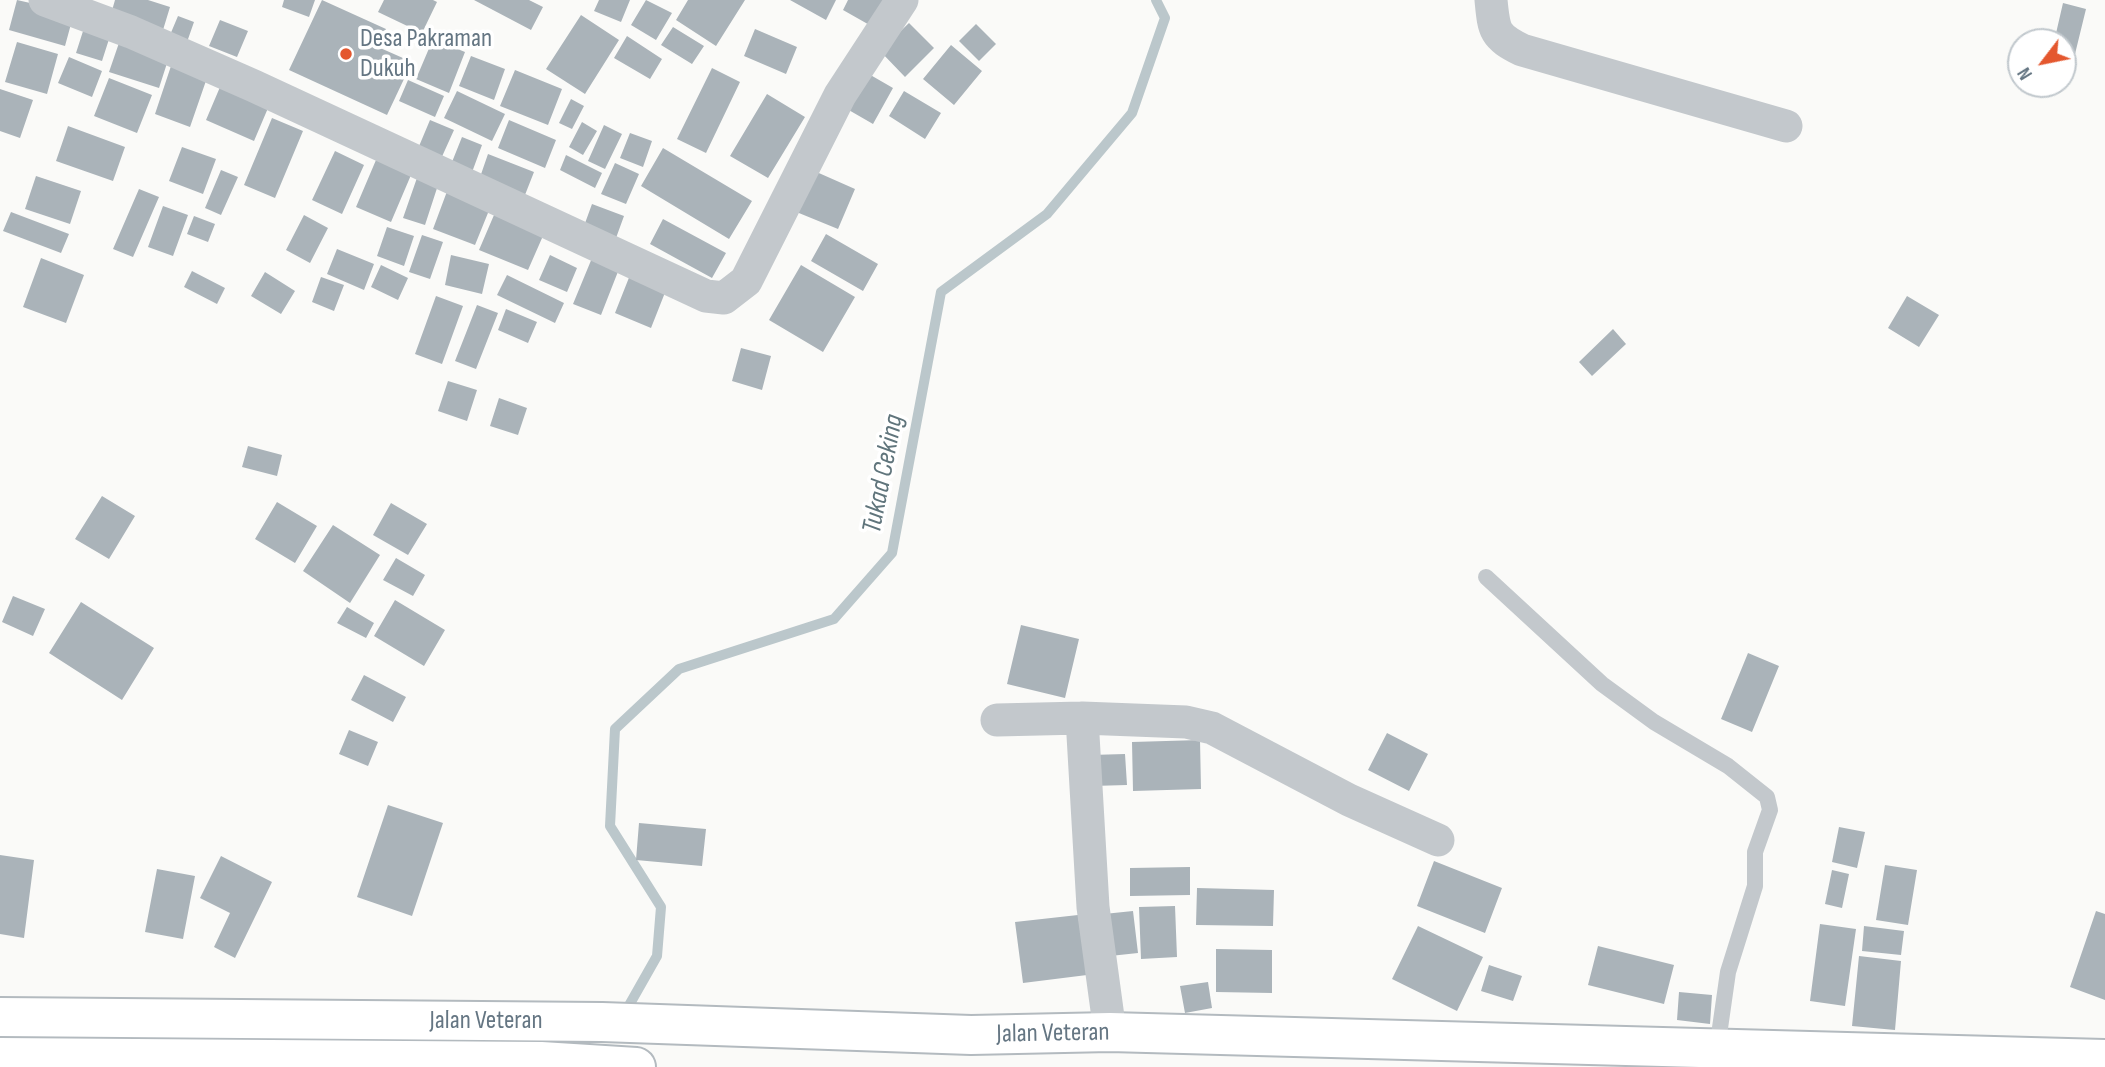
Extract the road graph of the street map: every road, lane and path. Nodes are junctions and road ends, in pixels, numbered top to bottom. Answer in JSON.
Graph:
{"nodes":[{"id":1,"x":45,"y":0,"type":"edge"},
{"id":2,"x":902,"y":0,"type":"edge"},
{"id":3,"x":1491,"y":0,"type":"edge"},
{"id":4,"x":1786,"y":126,"type":"dead end"},
{"id":5,"x":1486,"y":577,"type":"dead end"},
{"id":6,"x":1082,"y":718,"type":"junction"},
{"id":7,"x":997,"y":720,"type":"dead end"},
{"id":8,"x":1438,"y":840,"type":"dead end"},
{"id":9,"x":0,"y":1017,"type":"edge"},
{"id":10,"x":1110,"y":1032,"type":"junction"},
{"id":11,"x":1717,"y":1049,"type":"junction"},
{"id":12,"x":971,"y":1051,"type":"edge"},
{"id":13,"x":0,"y":1057,"type":"edge"},
{"id":14,"x":2105,"y":1059,"type":"edge"},
{"id":15,"x":636,"y":1067,"type":"edge"}],
"edges":[{"from":1,"to":2,"type":"street"},
{"from":3,"to":4,"type":"street"},
{"from":5,"to":11,"type":"lane"},
{"from":6,"to":7,"type":"street"},
{"from":6,"to":8,"type":"street"},
{"from":6,"to":10,"type":"street"},
{"from":9,"to":12,"type":"main road","name":"Jalan Veteran"},
{"from":10,"to":11,"type":"main road","name":"Jalan Veteran"},
{"from":10,"to":12,"type":"main road","name":"Jalan Veteran"},
{"from":11,"to":14,"type":"main road","name":"Jalan Veteran"},
{"from":13,"to":15,"type":"main road","name":"Jalan Veteran"}]}
